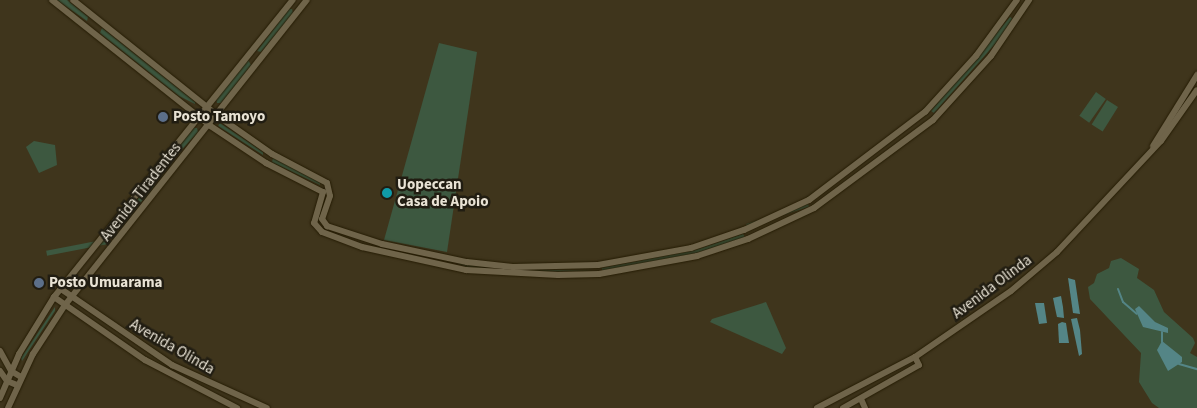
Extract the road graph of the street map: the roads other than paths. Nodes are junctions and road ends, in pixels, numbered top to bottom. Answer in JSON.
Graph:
{"nodes":[{"id":1,"x":52,"y":0,"type":"edge"},
{"id":2,"x":73,"y":0,"type":"edge"},
{"id":3,"x":292,"y":0,"type":"edge"},
{"id":4,"x":307,"y":0,"type":"edge"},
{"id":5,"x":1018,"y":0,"type":"edge"},
{"id":6,"x":1029,"y":0,"type":"edge"},
{"id":7,"x":301,"y":7,"type":"junction"},
{"id":8,"x":1010,"y":12,"type":"junction"},
{"id":9,"x":1018,"y":17,"type":"junction"},
{"id":10,"x":1196,"y":79,"type":"edge"},
{"id":11,"x":1197,"y":90,"type":"edge"},
{"id":12,"x":196,"y":99,"type":"junction"},
{"id":13,"x":207,"y":107,"type":"junction"},
{"id":14,"x":188,"y":108,"type":"junction"},
{"id":15,"x":217,"y":115,"type":"junction"},
{"id":16,"x":199,"y":117,"type":"junction"},
{"id":17,"x":209,"y":125,"type":"junction"},
{"id":18,"x":1152,"y":147,"type":"junction"},
{"id":19,"x":61,"y":289,"type":"junction"},
{"id":20,"x":71,"y":297,"type":"junction"},
{"id":21,"x":54,"y":298,"type":"junction"},
{"id":22,"x":65,"y":305,"type":"junction"},
{"id":23,"x":0,"y":351,"type":"edge"},
{"id":24,"x":915,"y":357,"type":"junction"},
{"id":25,"x":0,"y":371,"type":"edge"},
{"id":26,"x":11,"y":371,"type":"junction"},
{"id":27,"x":21,"y":377,"type":"junction"},
{"id":28,"x":7,"y":381,"type":"junction"},
{"id":29,"x":17,"y":385,"type":"junction"},
{"id":30,"x":0,"y":398,"type":"edge"},
{"id":31,"x":861,"y":399,"type":"junction"},
{"id":32,"x":8,"y":408,"type":"edge"},
{"id":33,"x":237,"y":408,"type":"edge"},
{"id":34,"x":266,"y":408,"type":"edge"},
{"id":35,"x":817,"y":408,"type":"edge"},
{"id":36,"x":843,"y":408,"type":"edge"},
{"id":37,"x":865,"y":408,"type":"edge"}],
"edges":[{"from":1,"to":14,"type":"street"},
{"from":2,"to":12,"type":"street"},
{"from":3,"to":7,"type":"street"},
{"from":3,"to":13,"type":"street","name":"Avenida Tiradentes"},
{"from":4,"to":7,"type":"street","name":"Avenida Tiradentes"},
{"from":5,"to":8,"type":"street"},
{"from":6,"to":9,"type":"street"},
{"from":7,"to":15,"type":"street","name":"Avenida Tiradentes"},
{"from":8,"to":9,"type":"street"},
{"from":8,"to":15,"type":"street"},
{"from":9,"to":17,"type":"street"},
{"from":10,"to":18,"type":"street","name":"Avenida Olinda"},
{"from":11,"to":18,"type":"street","name":"Avenida Olinda"},
{"from":12,"to":13,"type":"street"},
{"from":12,"to":14,"type":"street"},
{"from":13,"to":15,"type":"street"},
{"from":13,"to":16,"type":"street","name":"Avenida Tiradentes"},
{"from":14,"to":16,"type":"street"},
{"from":15,"to":17,"type":"street","name":"Avenida Tiradentes"},
{"from":16,"to":17,"type":"street"},
{"from":16,"to":19,"type":"street","name":"Avenida Tiradentes"},
{"from":17,"to":20,"type":"street","name":"Avenida Tiradentes"},
{"from":18,"to":24,"type":"street","name":"Avenida Olinda"},
{"from":19,"to":20,"type":"street","name":"Avenida Olinda"},
{"from":19,"to":21,"type":"street","name":"Avenida Tiradentes"},
{"from":20,"to":22,"type":"street","name":"Avenida Tiradentes"},
{"from":20,"to":34,"type":"street","name":"Avenida Olinda"},
{"from":21,"to":22,"type":"street","name":"Avenida Olinda"},
{"from":21,"to":26,"type":"street","name":"Avenida Tiradentes"},
{"from":22,"to":27,"type":"street","name":"Avenida Tiradentes"},
{"from":22,"to":33,"type":"street","name":"Avenida Olinda"},
{"from":23,"to":26,"type":"street"},
{"from":24,"to":31,"type":"street"},
{"from":24,"to":35,"type":"street","name":"Avenida Olinda"},
{"from":25,"to":28,"type":"street"},
{"from":26,"to":27,"type":"street"},
{"from":26,"to":28,"type":"street","name":"Avenida Tiradentes"},
{"from":27,"to":29,"type":"street","name":"Avenida Tiradentes"},
{"from":28,"to":29,"type":"street"},
{"from":28,"to":30,"type":"street","name":"Avenida Tiradentes"},
{"from":29,"to":32,"type":"street","name":"Avenida Tiradentes"},
{"from":31,"to":36,"type":"street"},
{"from":31,"to":37,"type":"street"}]}
